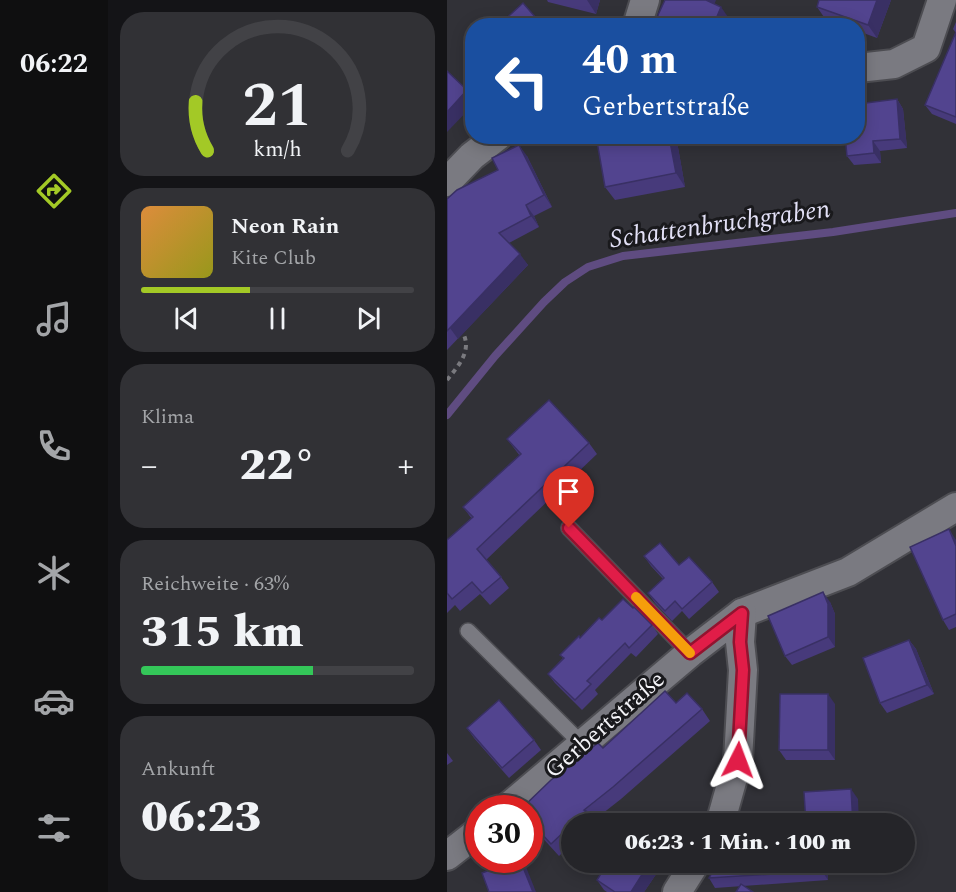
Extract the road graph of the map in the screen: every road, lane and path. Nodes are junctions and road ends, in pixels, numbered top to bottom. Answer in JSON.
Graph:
{"nodes":[{"id":1,"x":645,"y":0,"type":"edge"},
{"id":2,"x":942,"y":0,"type":"edge"},
{"id":3,"x":639,"y":18,"type":"edge"},
{"id":4,"x":865,"y":67,"type":"edge"},
{"id":5,"x":488,"y":144,"type":"edge"},
{"id":6,"x":447,"y":182,"type":"edge"},
{"id":7,"x":458,"y":326,"type":"edge"},
{"id":8,"x":447,"y":380,"type":"edge"},
{"id":9,"x":956,"y":507,"type":"edge"},
{"id":10,"x":569,"y":528,"type":"dead end"},
{"id":11,"x":742,"y":613,"type":"junction"},
{"id":12,"x":468,"y":631,"type":"dead end"},
{"id":13,"x":690,"y":653,"type":"junction"},
{"id":14,"x":583,"y":745,"type":"junction"},
{"id":15,"x":523,"y":795,"type":"edge"},
{"id":16,"x":723,"y":813,"type":"edge"},
{"id":17,"x":465,"y":842,"type":"edge"},
{"id":18,"x":447,"y":856,"type":"edge"},
{"id":19,"x":689,"y":873,"type":"edge"},
{"id":20,"x":677,"y":892,"type":"edge"}],
"edges":[{"from":1,"to":3,"type":"street"},
{"from":2,"to":4,"type":"street"},
{"from":5,"to":6,"type":"street"},
{"from":7,"to":8,"type":"path"},
{"from":9,"to":11,"type":"street","name":"Gerbertstraße"},
{"from":10,"to":13,"type":"lane"},
{"from":11,"to":13,"type":"street","name":"Gerbertstraße"},
{"from":11,"to":16,"type":"street"},
{"from":12,"to":14,"type":"lane"},
{"from":13,"to":14,"type":"street","name":"Gerbertstraße"},
{"from":14,"to":15,"type":"street","name":"Gerbertstraße"},
{"from":17,"to":18,"type":"street"},
{"from":19,"to":20,"type":"street"}]}
